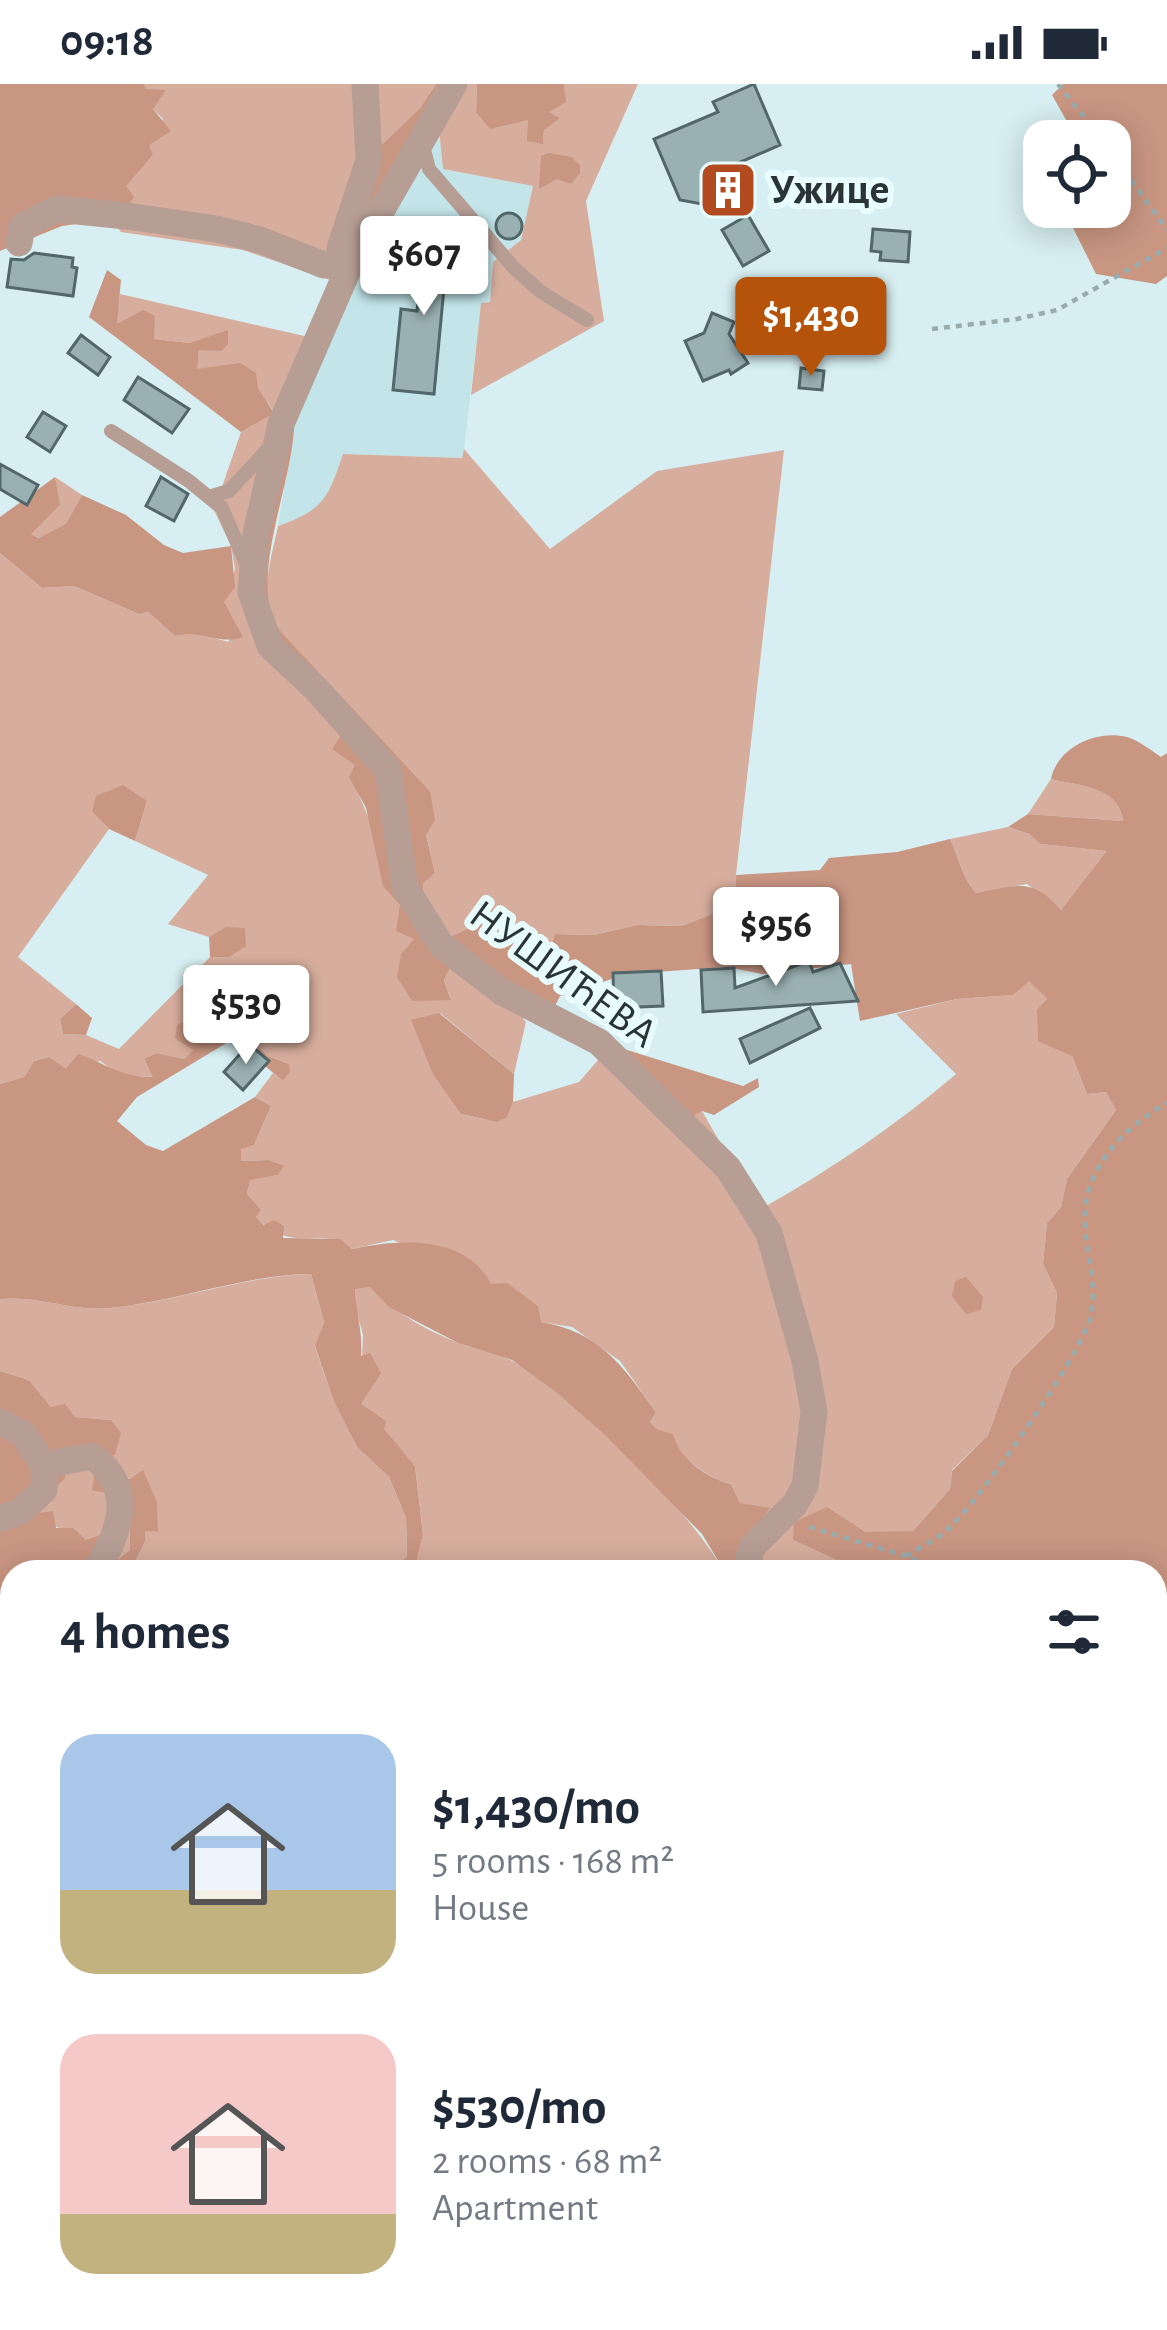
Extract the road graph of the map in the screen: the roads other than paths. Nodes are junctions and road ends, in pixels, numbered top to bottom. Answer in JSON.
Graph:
{"nodes":[{"id":1,"x":365,"y":84,"type":"edge"},
{"id":2,"x":454,"y":84,"type":"edge"},
{"id":3,"x":422,"y":141,"type":"junction"},
{"id":4,"x":14,"y":231,"type":"edge"},
{"id":5,"x":350,"y":265,"type":"junction"},
{"id":6,"x":586,"y":320,"type":"dead end"},
{"id":7,"x":111,"y":430,"type":"dead end"},
{"id":8,"x":278,"y":437,"type":"junction"},
{"id":9,"x":208,"y":497,"type":"junction"},
{"id":10,"x":250,"y":573,"type":"junction"},
{"id":11,"x":0,"y":1422,"type":"edge"},
{"id":12,"x":44,"y":1465,"type":"junction"},
{"id":13,"x":0,"y":1519,"type":"edge"},
{"id":14,"x":103,"y":1560,"type":"edge"},
{"id":15,"x":748,"y":1560,"type":"edge"}],
"edges":[{"from":1,"to":5,"type":"street"},
{"from":2,"to":3,"type":"street","name":"НУШИЋЕВА"},
{"from":3,"to":5,"type":"street","name":"НУШИЋЕВА"},
{"from":3,"to":6,"type":"lane"},
{"from":4,"to":5,"type":"street"},
{"from":5,"to":8,"type":"street","name":"НУШИЋЕВА"},
{"from":7,"to":9,"type":"lane","name":"НУШИЋЕВА"},
{"from":8,"to":9,"type":"lane","name":"НУШИЋЕВА"},
{"from":8,"to":10,"type":"street","name":"НУШИЋЕВА"},
{"from":9,"to":10,"type":"lane","name":"НУШИЋЕВА"},
{"from":10,"to":15,"type":"street","name":"НУШИЋЕВА"},
{"from":11,"to":12,"type":"street"},
{"from":12,"to":13,"type":"street"},
{"from":12,"to":14,"type":"street"}]}
